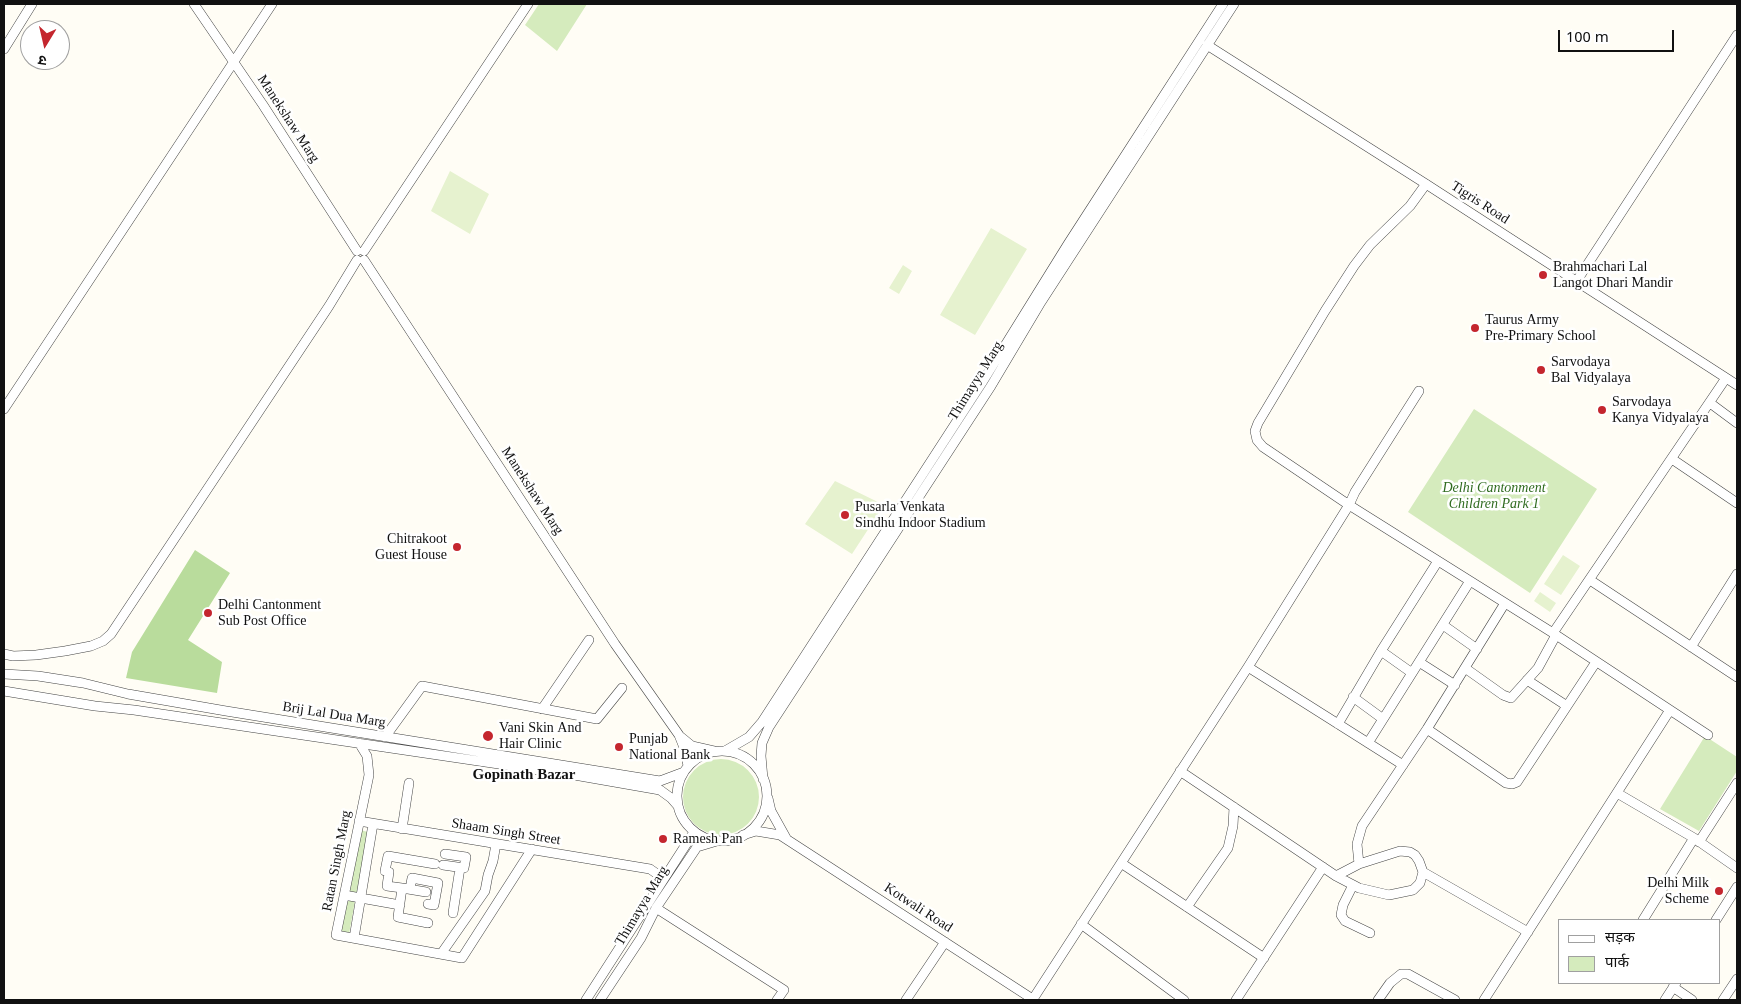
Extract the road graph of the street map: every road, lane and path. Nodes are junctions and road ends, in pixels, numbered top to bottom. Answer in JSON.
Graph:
{"nodes":[{"id":1,"x":32,"y":4,"type":"edge"},
{"id":2,"x":194,"y":4,"type":"edge"},
{"id":3,"x":272,"y":4,"type":"edge"},
{"id":4,"x":528,"y":4,"type":"edge"},
{"id":5,"x":1223,"y":4,"type":"edge"},
{"id":6,"x":1234,"y":4,"type":"edge"},
{"id":7,"x":1737,"y":35,"type":"edge"},
{"id":8,"x":1207,"y":45,"type":"junction"},
{"id":9,"x":4,"y":49,"type":"edge"},
{"id":10,"x":234,"y":62,"type":"junction"},
{"id":11,"x":1426,"y":184,"type":"junction"},
{"id":12,"x":360,"y":256,"type":"junction"},
{"id":13,"x":1576,"y":282,"type":"junction"},
{"id":14,"x":1726,"y":378,"type":"junction"},
{"id":15,"x":987,"y":383,"type":"junction"},
{"id":16,"x":1737,"y":385,"type":"edge"},
{"id":17,"x":1419,"y":391,"type":"dead end"},
{"id":18,"x":1710,"y":403,"type":"junction"},
{"id":19,"x":4,"y":409,"type":"edge"},
{"id":20,"x":1737,"y":423,"type":"edge"},
{"id":21,"x":1672,"y":459,"type":"junction"},
{"id":22,"x":1737,"y":503,"type":"edge"},
{"id":23,"x":1349,"y":504,"type":"junction"},
{"id":24,"x":1438,"y":561,"type":"junction"},
{"id":25,"x":1737,"y":574,"type":"edge"},
{"id":26,"x":1590,"y":580,"type":"junction"},
{"id":27,"x":1470,"y":581,"type":"junction"},
{"id":28,"x":1506,"y":603,"type":"junction"},
{"id":29,"x":1443,"y":624,"type":"junction"},
{"id":30,"x":1555,"y":634,"type":"junction"},
{"id":31,"x":589,"y":640,"type":"dead end"},
{"id":32,"x":1691,"y":647,"type":"junction"},
{"id":33,"x":1477,"y":649,"type":"junction"},
{"id":34,"x":1381,"y":651,"type":"junction"},
{"id":35,"x":4,"y":654,"type":"edge"},
{"id":36,"x":1419,"y":662,"type":"junction"},
{"id":37,"x":1596,"y":662,"type":"junction"},
{"id":38,"x":1248,"y":667,"type":"junction"},
{"id":39,"x":1465,"y":668,"type":"junction"},
{"id":40,"x":1412,"y":673,"type":"junction"},
{"id":41,"x":4,"y":674,"type":"edge"},
{"id":42,"x":1737,"y":677,"type":"edge"},
{"id":43,"x":1527,"y":680,"type":"junction"},
{"id":44,"x":1455,"y":685,"type":"junction"},
{"id":45,"x":622,"y":688,"type":"dead end"},
{"id":46,"x":4,"y":690,"type":"edge"},
{"id":47,"x":1353,"y":697,"type":"junction"},
{"id":48,"x":1567,"y":706,"type":"junction"},
{"id":49,"x":542,"y":709,"type":"junction"},
{"id":50,"x":1670,"y":710,"type":"junction"},
{"id":51,"x":1383,"y":719,"type":"junction"},
{"id":52,"x":1338,"y":724,"type":"junction"},
{"id":53,"x":1427,"y":729,"type":"junction"},
{"id":54,"x":679,"y":735,"type":"junction"},
{"id":55,"x":1708,"y":735,"type":"dead end"},
{"id":56,"x":385,"y":737,"type":"junction"},
{"id":57,"x":359,"y":743,"type":"junction"},
{"id":58,"x":1368,"y":743,"type":"junction"},
{"id":59,"x":720,"y":752,"type":"junction"},
{"id":60,"x":1403,"y":765,"type":"junction"},
{"id":61,"x":686,"y":769,"type":"junction"},
{"id":62,"x":1180,"y":771,"type":"junction"},
{"id":63,"x":763,"y":779,"type":"junction"},
{"id":64,"x":409,"y":782,"type":"dead end"},
{"id":65,"x":1737,"y":783,"type":"edge"},
{"id":66,"x":660,"y":786,"type":"junction"},
{"id":67,"x":766,"y":788,"type":"junction"},
{"id":68,"x":1617,"y":793,"type":"junction"},
{"id":69,"x":678,"y":806,"type":"junction"},
{"id":70,"x":1234,"y":807,"type":"junction"},
{"id":71,"x":359,"y":821,"type":"junction"},
{"id":72,"x":373,"y":824,"type":"junction"},
{"id":73,"x":402,"y":829,"type":"junction"},
{"id":74,"x":694,"y":832,"type":"junction"},
{"id":75,"x":743,"y":836,"type":"junction"},
{"id":76,"x":788,"y":840,"type":"junction"},
{"id":77,"x":1696,"y":840,"type":"junction"},
{"id":78,"x":719,"y":841,"type":"junction"},
{"id":79,"x":496,"y":844,"type":"junction"},
{"id":80,"x":532,"y":849,"type":"junction"},
{"id":81,"x":445,"y":854,"type":"dead end"},
{"id":82,"x":1121,"y":863,"type":"junction"},
{"id":83,"x":1359,"y":864,"type":"junction"},
{"id":84,"x":1323,"y":867,"type":"junction"},
{"id":85,"x":1737,"y":868,"type":"edge"},
{"id":86,"x":465,"y":869,"type":"junction"},
{"id":87,"x":1423,"y":872,"type":"junction"},
{"id":88,"x":1336,"y":876,"type":"junction"},
{"id":89,"x":663,"y":878,"type":"junction"},
{"id":90,"x":1353,"y":885,"type":"junction"},
{"id":91,"x":1737,"y":887,"type":"edge"},
{"id":92,"x":406,"y":889,"type":"junction"},
{"id":93,"x":426,"y":892,"type":"dead end"},
{"id":94,"x":344,"y":895,"type":"junction"},
{"id":95,"x":361,"y":898,"type":"junction"},
{"id":96,"x":428,"y":904,"type":"dead end"},
{"id":97,"x":400,"y":905,"type":"junction"},
{"id":98,"x":1187,"y":907,"type":"junction"},
{"id":99,"x":656,"y":908,"type":"junction"},
{"id":100,"x":453,"y":914,"type":"dead end"},
{"id":101,"x":1644,"y":919,"type":"edge"},
{"id":102,"x":1717,"y":919,"type":"edge"},
{"id":103,"x":428,"y":923,"type":"dead end"},
{"id":104,"x":1081,"y":924,"type":"junction"},
{"id":105,"x":1528,"y":932,"type":"junction"},
{"id":106,"x":1370,"y":933,"type":"dead end"},
{"id":107,"x":354,"y":938,"type":"junction"},
{"id":108,"x":945,"y":942,"type":"junction"},
{"id":109,"x":441,"y":954,"type":"junction"},
{"id":110,"x":1264,"y":958,"type":"junction"},
{"id":111,"x":1737,"y":979,"type":"edge"},
{"id":112,"x":1675,"y":985,"type":"edge"},
{"id":113,"x":586,"y":1000,"type":"edge"},
{"id":114,"x":600,"y":1000,"type":"edge"},
{"id":115,"x":777,"y":1000,"type":"edge"},
{"id":116,"x":906,"y":1000,"type":"edge"},
{"id":117,"x":1033,"y":1000,"type":"edge"},
{"id":118,"x":1184,"y":1000,"type":"edge"},
{"id":119,"x":1236,"y":1000,"type":"edge"},
{"id":120,"x":1378,"y":1000,"type":"edge"},
{"id":121,"x":1454,"y":1000,"type":"edge"},
{"id":122,"x":1484,"y":1000,"type":"edge"},
{"id":123,"x":1665,"y":1000,"type":"edge"},
{"id":124,"x":1692,"y":1000,"type":"edge"},
{"id":125,"x":1724,"y":1000,"type":"edge"}],
"edges":[{"from":1,"to":9,"type":"street"},
{"from":2,"to":10,"type":"street","name":"Manekshaw Marg"},
{"from":3,"to":10,"type":"street"},
{"from":4,"to":12,"type":"street"},
{"from":5,"to":15,"type":"street","name":"Thimayya Marg"},
{"from":6,"to":8,"type":"street","name":"Thimayya Marg"},
{"from":7,"to":13,"type":"street"},
{"from":8,"to":11,"type":"street","name":"Tigris Road"},
{"from":8,"to":15,"type":"street","name":"Thimayya Marg"},
{"from":10,"to":12,"type":"street","name":"Manekshaw Marg"},
{"from":10,"to":19,"type":"street"},
{"from":11,"to":13,"type":"street","name":"Tigris Road"},
{"from":11,"to":23,"type":"street"},
{"from":12,"to":35,"type":"street"},
{"from":12,"to":54,"type":"street","name":"Manekshaw Marg"},
{"from":13,"to":14,"type":"street","name":"Tigris Road"},
{"from":14,"to":16,"type":"street","name":"Tigris Road"},
{"from":14,"to":18,"type":"street"},
{"from":15,"to":59,"type":"street","name":"Thimayya Marg"},
{"from":15,"to":63,"type":"street","name":"Thimayya Marg"},
{"from":17,"to":23,"type":"street"},
{"from":18,"to":20,"type":"street"},
{"from":18,"to":21,"type":"street"},
{"from":21,"to":22,"type":"street"},
{"from":21,"to":26,"type":"street"},
{"from":23,"to":24,"type":"street"},
{"from":23,"to":38,"type":"street"},
{"from":24,"to":27,"type":"street"},
{"from":24,"to":34,"type":"street"},
{"from":25,"to":32,"type":"street"},
{"from":26,"to":30,"type":"street"},
{"from":26,"to":32,"type":"street"},
{"from":27,"to":28,"type":"street"},
{"from":27,"to":29,"type":"street"},
{"from":28,"to":30,"type":"street"},
{"from":28,"to":33,"type":"street"},
{"from":29,"to":33,"type":"street"},
{"from":29,"to":36,"type":"street"},
{"from":30,"to":37,"type":"street"},
{"from":30,"to":43,"type":"street"},
{"from":31,"to":49,"type":"street"},
{"from":32,"to":42,"type":"street"},
{"from":33,"to":39,"type":"street"},
{"from":34,"to":40,"type":"street"},
{"from":34,"to":47,"type":"street"},
{"from":36,"to":40,"type":"street"},
{"from":36,"to":44,"type":"street"},
{"from":37,"to":48,"type":"street"},
{"from":37,"to":50,"type":"street"},
{"from":38,"to":52,"type":"street"},
{"from":38,"to":62,"type":"street"},
{"from":39,"to":43,"type":"street"},
{"from":39,"to":44,"type":"street"},
{"from":40,"to":51,"type":"street"},
{"from":41,"to":56,"type":"street","name":"Brij Lal Dua Marg"},
{"from":43,"to":48,"type":"street"},
{"from":44,"to":53,"type":"street"},
{"from":45,"to":49,"type":"street"},
{"from":46,"to":57,"type":"street","name":"Brij Lal Dua Marg"},
{"from":47,"to":51,"type":"street"},
{"from":47,"to":52,"type":"street"},
{"from":48,"to":53,"type":"street"},
{"from":49,"to":56,"type":"street"},
{"from":50,"to":55,"type":"street"},
{"from":50,"to":68,"type":"street"},
{"from":51,"to":58,"type":"street"},
{"from":52,"to":58,"type":"street"},
{"from":53,"to":60,"type":"street"},
{"from":54,"to":59,"type":"street","name":"Manekshaw Marg"},
{"from":54,"to":61,"type":"street","name":"Manekshaw Marg"},
{"from":56,"to":66,"type":"street","name":"Brij Lal Dua Marg"},
{"from":57,"to":66,"type":"street","name":"Brij Lal Dua Marg"},
{"from":57,"to":71,"type":"street","name":"Ratan Singh Marg"},
{"from":58,"to":60,"type":"street"},
{"from":59,"to":61,"type":"street"},
{"from":59,"to":63,"type":"street"},
{"from":60,"to":83,"type":"street"},
{"from":61,"to":66,"type":"street"},
{"from":61,"to":69,"type":"street"},
{"from":62,"to":70,"type":"street"},
{"from":62,"to":82,"type":"street"},
{"from":63,"to":67,"type":"street"},
{"from":64,"to":73,"type":"street"},
{"from":65,"to":77,"type":"street"},
{"from":66,"to":69,"type":"street"},
{"from":67,"to":75,"type":"street"},
{"from":67,"to":76,"type":"street"},
{"from":68,"to":77,"type":"street"},
{"from":68,"to":105,"type":"street"},
{"from":69,"to":74,"type":"street"},
{"from":70,"to":84,"type":"street"},
{"from":70,"to":98,"type":"street"},
{"from":71,"to":72,"type":"street","name":"Shaam Singh Street"},
{"from":71,"to":94,"type":"street","name":"Ratan Singh Marg"},
{"from":72,"to":73,"type":"street","name":"Shaam Singh Street"},
{"from":72,"to":95,"type":"street"},
{"from":73,"to":79,"type":"street","name":"Shaam Singh Street"},
{"from":74,"to":78,"type":"street"},
{"from":74,"to":89,"type":"street","name":"Thimayya Marg"},
{"from":75,"to":76,"type":"street"},
{"from":75,"to":78,"type":"street"},
{"from":76,"to":108,"type":"street","name":"Kotwali Road"},
{"from":77,"to":85,"type":"street"},
{"from":77,"to":101,"type":"street"},
{"from":78,"to":99,"type":"street","name":"Thimayya Marg"},
{"from":79,"to":80,"type":"street","name":"Shaam Singh Street"},
{"from":79,"to":109,"type":"street"},
{"from":80,"to":89,"type":"street","name":"Shaam Singh Street"},
{"from":80,"to":109,"type":"street","name":"Ratan Singh Marg"},
{"from":81,"to":86,"type":"street"},
{"from":82,"to":98,"type":"street"},
{"from":82,"to":104,"type":"street"},
{"from":83,"to":87,"type":"street"},
{"from":83,"to":88,"type":"street"},
{"from":84,"to":88,"type":"street"},
{"from":84,"to":110,"type":"street"},
{"from":86,"to":92,"type":"street"},
{"from":86,"to":100,"type":"street"},
{"from":87,"to":90,"type":"street"},
{"from":87,"to":105,"type":"street"},
{"from":88,"to":90,"type":"street"},
{"from":89,"to":113,"type":"street","name":"Thimayya Marg"},
{"from":90,"to":106,"type":"street"},
{"from":91,"to":102,"type":"street"},
{"from":92,"to":93,"type":"street"},
{"from":92,"to":96,"type":"street"},
{"from":92,"to":97,"type":"street"},
{"from":94,"to":95,"type":"street"},
{"from":94,"to":107,"type":"street","name":"Ratan Singh Marg"},
{"from":95,"to":97,"type":"street"},
{"from":95,"to":107,"type":"street"},
{"from":97,"to":103,"type":"street"},
{"from":98,"to":110,"type":"street"},
{"from":99,"to":114,"type":"street","name":"Thimayya Marg"},
{"from":99,"to":115,"type":"street"},
{"from":104,"to":117,"type":"street"},
{"from":104,"to":118,"type":"street"},
{"from":105,"to":122,"type":"street"},
{"from":107,"to":109,"type":"street","name":"Ratan Singh Marg"},
{"from":108,"to":116,"type":"street"},
{"from":108,"to":117,"type":"street","name":"Kotwali Road"},
{"from":110,"to":119,"type":"street"},
{"from":111,"to":125,"type":"street"},
{"from":112,"to":123,"type":"street"},
{"from":112,"to":124,"type":"street"},
{"from":120,"to":121,"type":"street"}]}
